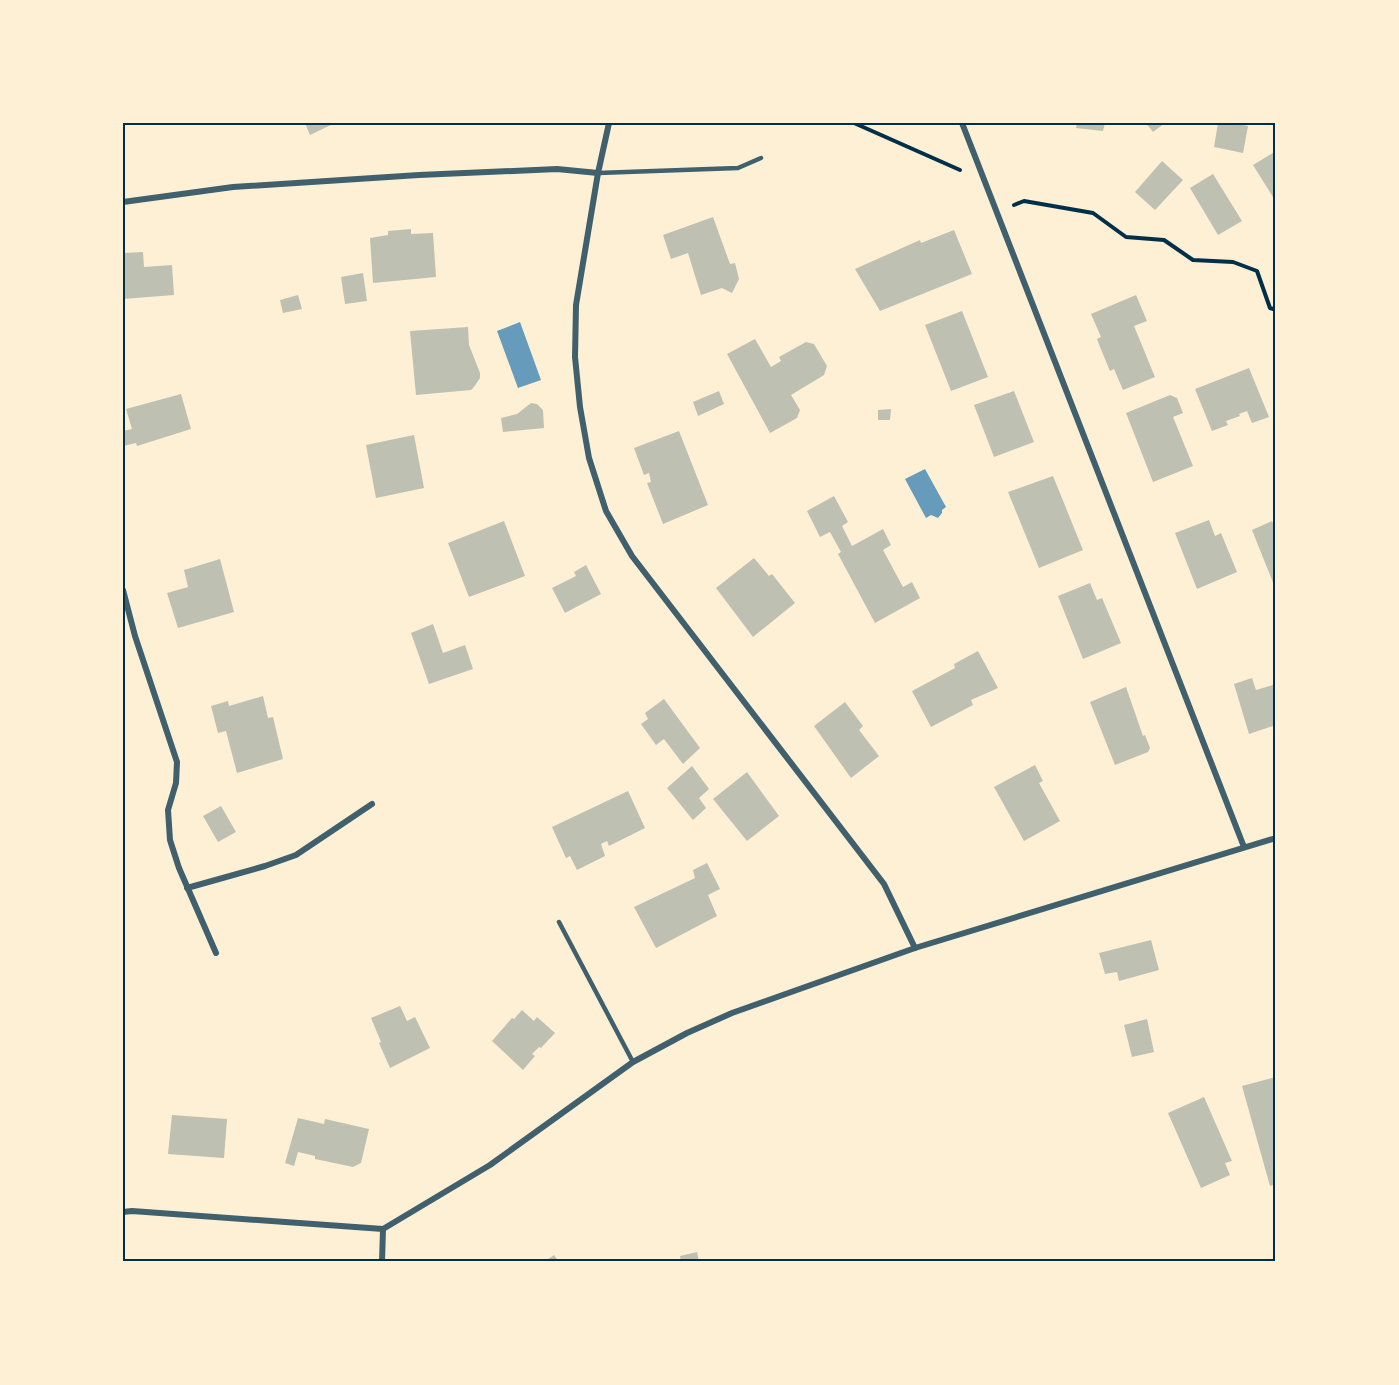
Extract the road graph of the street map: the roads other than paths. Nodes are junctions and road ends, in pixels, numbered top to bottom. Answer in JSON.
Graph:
{"nodes":[{"id":1,"x":609,"y":123,"type":"edge"},
{"id":2,"x":962,"y":123,"type":"edge"},
{"id":3,"x":761,"y":158,"type":"dead end"},
{"id":4,"x":598,"y":173,"type":"junction"},
{"id":5,"x":123,"y":202,"type":"edge"},
{"id":6,"x":123,"y":590,"type":"edge"},
{"id":7,"x":372,"y":804,"type":"dead end"},
{"id":8,"x":1276,"y":838,"type":"edge"},
{"id":9,"x":1244,"y":847,"type":"junction"},
{"id":10,"x":188,"y":888,"type":"junction"},
{"id":11,"x":559,"y":922,"type":"dead end"},
{"id":12,"x":915,"y":948,"type":"junction"},
{"id":13,"x":216,"y":953,"type":"dead end"},
{"id":14,"x":633,"y":1062,"type":"junction"},
{"id":15,"x":123,"y":1212,"type":"edge"},
{"id":16,"x":383,"y":1229,"type":"junction"},
{"id":17,"x":382,"y":1262,"type":"edge"}],
"edges":[{"from":1,"to":4,"type":"street"},
{"from":2,"to":9,"type":"street"},
{"from":3,"to":4,"type":"lane"},
{"from":4,"to":5,"type":"street"},
{"from":4,"to":12,"type":"street"},
{"from":6,"to":10,"type":"street"},
{"from":7,"to":10,"type":"street"},
{"from":8,"to":9,"type":"street"},
{"from":9,"to":12,"type":"street"},
{"from":10,"to":13,"type":"street"},
{"from":11,"to":14,"type":"lane"},
{"from":12,"to":14,"type":"street"},
{"from":14,"to":16,"type":"street"},
{"from":15,"to":16,"type":"street"},
{"from":16,"to":17,"type":"street"}]}
